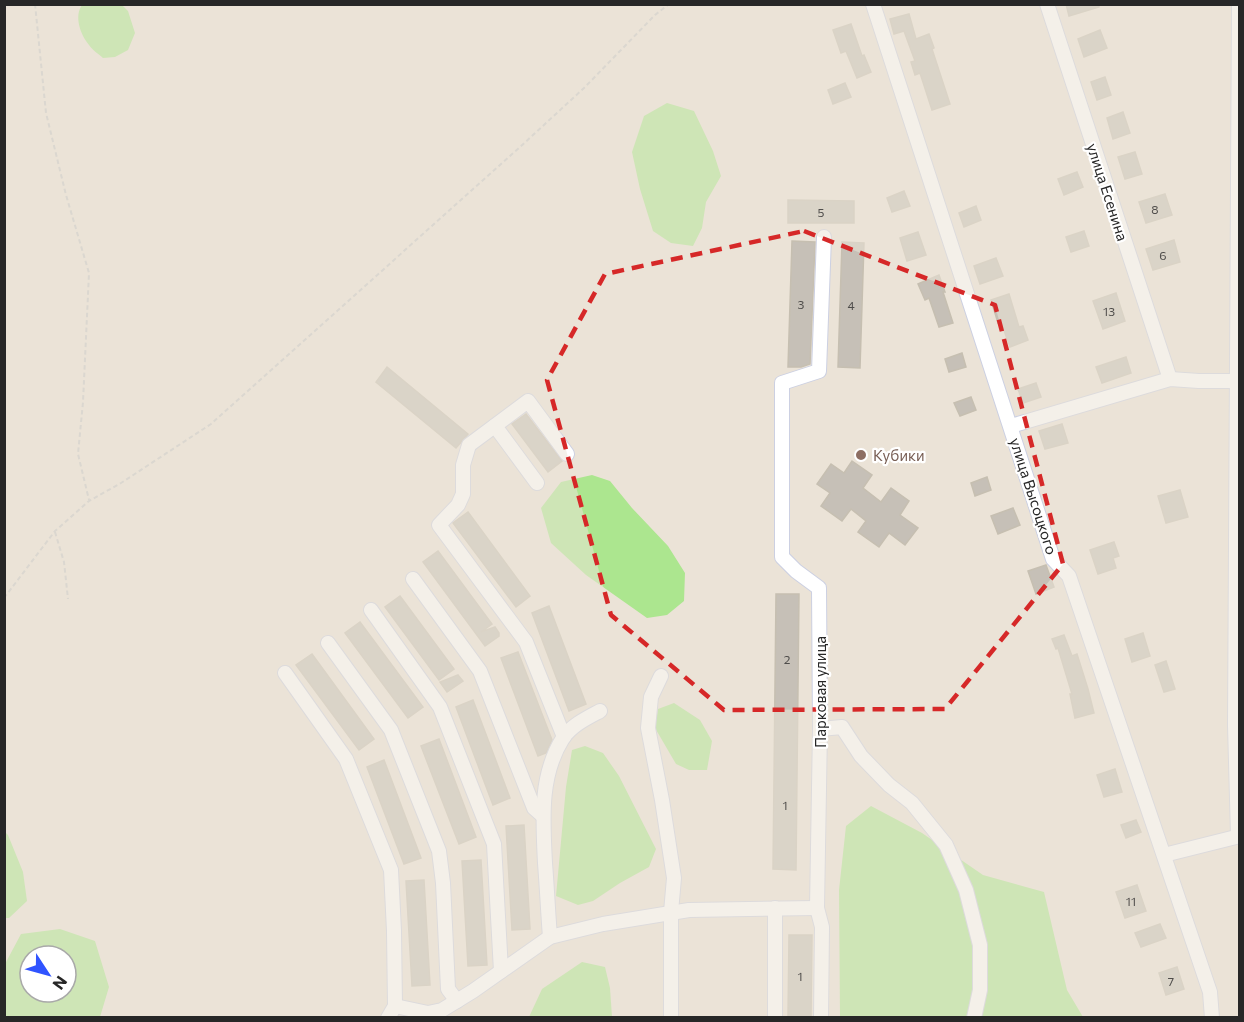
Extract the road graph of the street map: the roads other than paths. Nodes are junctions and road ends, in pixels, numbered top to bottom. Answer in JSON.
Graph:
{"nodes":[{"id":1,"x":873,"y":4,"type":"edge"},
{"id":2,"x":1047,"y":4,"type":"edge"},
{"id":3,"x":1239,"y":4,"type":"edge"},
{"id":4,"x":824,"y":237,"type":"dead end"},
{"id":5,"x":1170,"y":379,"type":"junction"},
{"id":6,"x":1237,"y":381,"type":"junction"},
{"id":7,"x":495,"y":426,"type":"junction"},
{"id":8,"x":1011,"y":426,"type":"junction"},
{"id":9,"x":567,"y":454,"type":"dead end"},
{"id":10,"x":537,"y":483,"type":"dead end"},
{"id":11,"x":413,"y":579,"type":"dead end"},
{"id":12,"x":371,"y":610,"type":"dead end"},
{"id":13,"x":328,"y":643,"type":"dead end"},
{"id":14,"x":285,"y":673,"type":"dead end"},
{"id":15,"x":661,"y":676,"type":"dead end"},
{"id":16,"x":600,"y":711,"type":"dead end"},
{"id":17,"x":820,"y":729,"type":"junction"},
{"id":18,"x":564,"y":737,"type":"junction"},
{"id":19,"x":543,"y":816,"type":"junction"},
{"id":20,"x":1239,"y":836,"type":"edge"},
{"id":21,"x":1164,"y":855,"type":"junction"},
{"id":22,"x":775,"y":908,"type":"junction"},
{"id":23,"x":817,"y":908,"type":"junction"},
{"id":24,"x":670,"y":912,"type":"junction"},
{"id":25,"x":550,"y":937,"type":"junction"},
{"id":26,"x":501,"y":971,"type":"junction"},
{"id":27,"x":457,"y":1001,"type":"junction"},
{"id":28,"x":392,"y":1012,"type":"edge"},
{"id":29,"x":671,"y":1017,"type":"edge"},
{"id":30,"x":775,"y":1017,"type":"edge"},
{"id":31,"x":821,"y":1017,"type":"edge"},
{"id":32,"x":974,"y":1017,"type":"edge"},
{"id":33,"x":1212,"y":1017,"type":"edge"}],
"edges":[{"from":1,"to":8,"type":"street","name":"улица Высоцкого"},
{"from":2,"to":5,"type":"street","name":"улица Есенина"},
{"from":3,"to":6,"type":"street"},
{"from":4,"to":17,"type":"street","name":"Парковая улица"},
{"from":5,"to":6,"type":"street"},
{"from":5,"to":8,"type":"street"},
{"from":6,"to":20,"type":"street"},
{"from":7,"to":9,"type":"street"},
{"from":7,"to":10,"type":"street"},
{"from":7,"to":18,"type":"street"},
{"from":8,"to":21,"type":"street","name":"улица Высоцкого"},
{"from":11,"to":19,"type":"street"},
{"from":12,"to":26,"type":"street"},
{"from":13,"to":27,"type":"street"},
{"from":14,"to":28,"type":"street"},
{"from":15,"to":24,"type":"street"},
{"from":16,"to":18,"type":"street"},
{"from":17,"to":23,"type":"street","name":"Парковая улица"},
{"from":17,"to":32,"type":"street"},
{"from":18,"to":19,"type":"street"},
{"from":19,"to":25,"type":"street"},
{"from":20,"to":21,"type":"street"},
{"from":21,"to":33,"type":"street","name":"улица Высоцкого"},
{"from":22,"to":23,"type":"street"},
{"from":22,"to":24,"type":"street"},
{"from":22,"to":30,"type":"street"},
{"from":23,"to":31,"type":"street","name":"Парковая улица"},
{"from":24,"to":25,"type":"street"},
{"from":24,"to":29,"type":"street"},
{"from":25,"to":26,"type":"street"},
{"from":26,"to":27,"type":"street"},
{"from":27,"to":28,"type":"street"}]}
